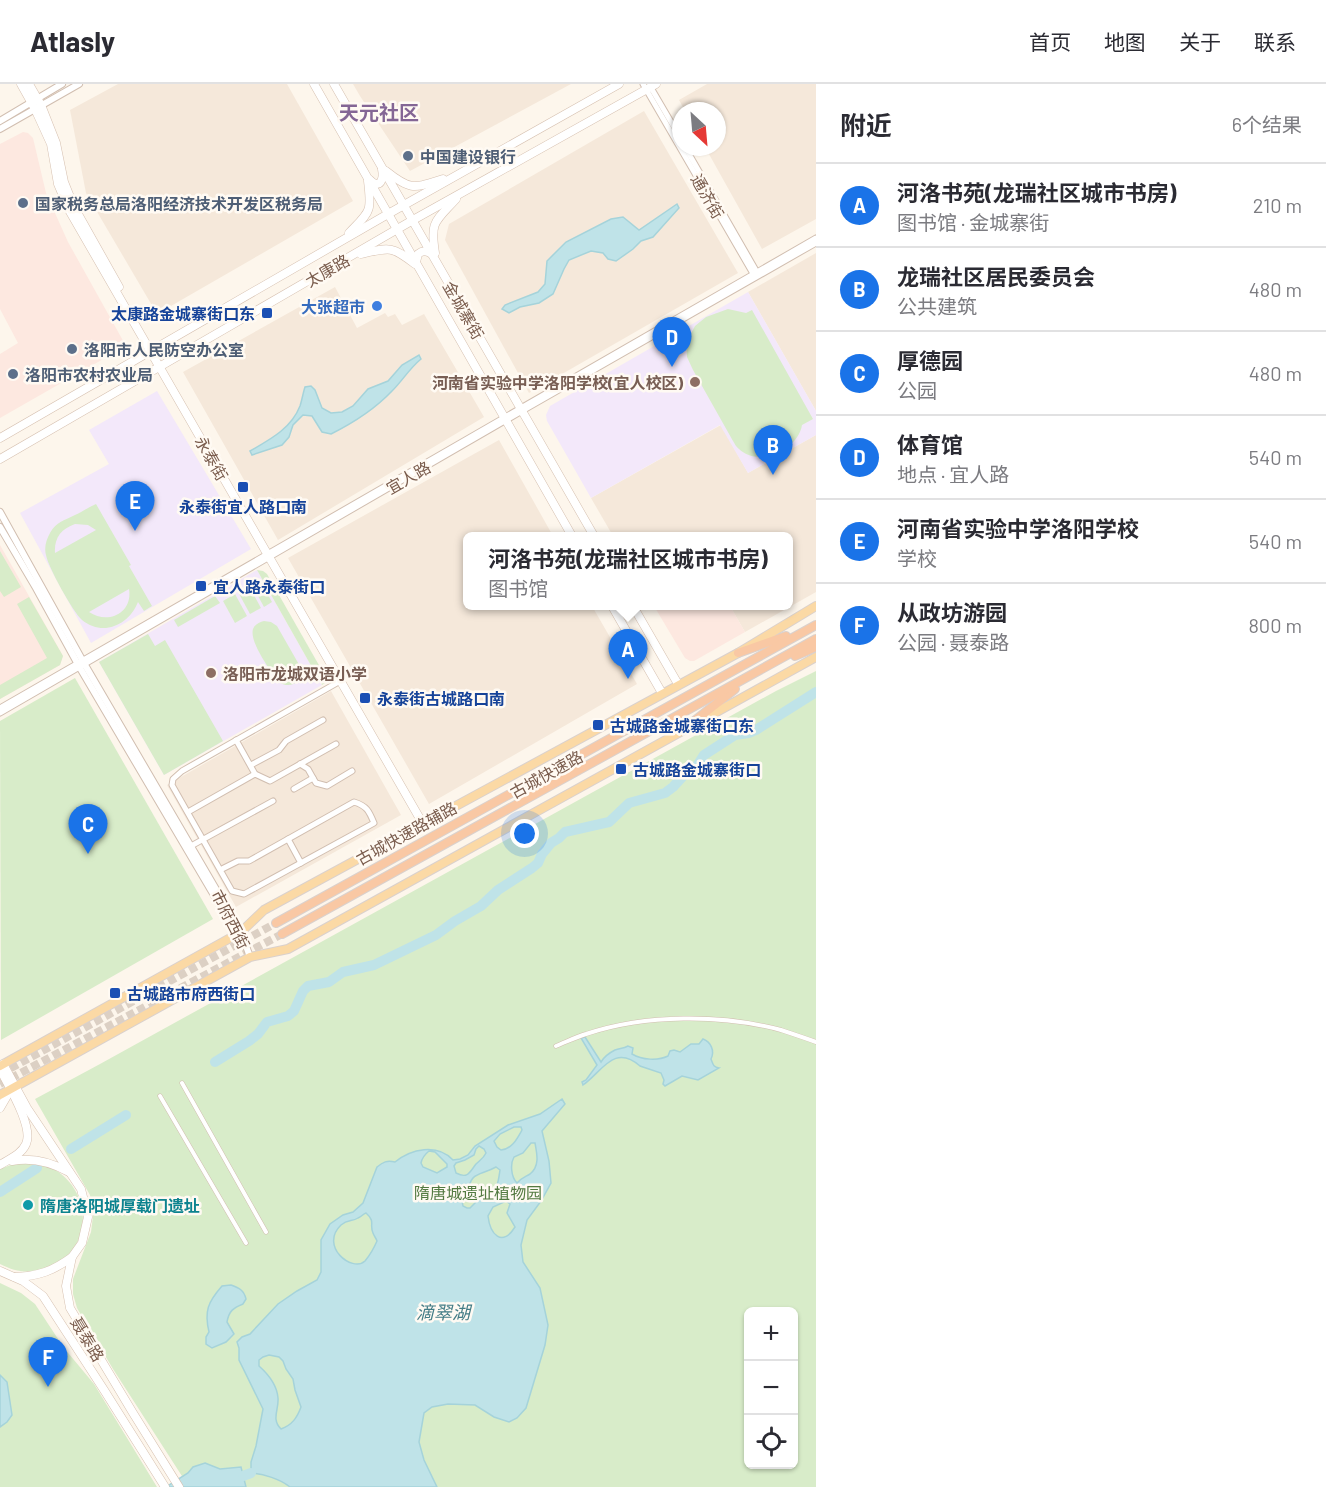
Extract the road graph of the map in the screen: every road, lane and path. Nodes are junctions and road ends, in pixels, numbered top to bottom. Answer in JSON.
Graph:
{"nodes":[{"id":1,"x":21,"y":84,"type":"edge"},
{"id":2,"x":29,"y":84,"type":"edge"},
{"id":3,"x":62,"y":84,"type":"edge"},
{"id":4,"x":79,"y":84,"type":"edge"},
{"id":5,"x":314,"y":84,"type":"edge"},
{"id":6,"x":334,"y":84,"type":"edge"},
{"id":7,"x":619,"y":84,"type":"edge"},
{"id":8,"x":649,"y":86,"type":"edge"},
{"id":9,"x":36,"y":104,"type":"junction"},
{"id":10,"x":0,"y":121,"type":"edge"},
{"id":11,"x":672,"y":124,"type":"edge"},
{"id":12,"x":0,"y":129,"type":"edge"},
{"id":13,"x":691,"y":156,"type":"edge"},
{"id":14,"x":382,"y":168,"type":"junction"},
{"id":15,"x":456,"y":175,"type":"junction"},
{"id":16,"x":367,"y":177,"type":"junction"},
{"id":17,"x":428,"y":192,"type":"junction"},
{"id":18,"x":464,"y":192,"type":"junction"},
{"id":19,"x":404,"y":205,"type":"junction"},
{"id":20,"x":436,"y":207,"type":"junction"},
{"id":21,"x":388,"y":214,"type":"junction"},
{"id":22,"x":413,"y":220,"type":"junction"},
{"id":23,"x":363,"y":228,"type":"junction"},
{"id":24,"x":397,"y":229,"type":"junction"},
{"id":25,"x":816,"y":238,"type":"edge"},
{"id":26,"x":341,"y":241,"type":"junction"},
{"id":27,"x":816,"y":243,"type":"edge"},
{"id":28,"x":373,"y":244,"type":"junction"},
{"id":29,"x":350,"y":256,"type":"junction"},
{"id":30,"x":434,"y":256,"type":"junction"},
{"id":31,"x":417,"y":265,"type":"junction"},
{"id":32,"x":756,"y":275,"type":"junction"},
{"id":33,"x":152,"y":351,"type":"junction"},
{"id":34,"x":161,"y":366,"type":"junction"},
{"id":35,"x":521,"y":409,"type":"junction"},
{"id":36,"x":505,"y":418,"type":"junction"},
{"id":37,"x":0,"y":438,"type":"edge"},
{"id":38,"x":0,"y":459,"type":"edge"},
{"id":39,"x":0,"y":512,"type":"edge"},
{"id":40,"x":0,"y":527,"type":"edge"},
{"id":41,"x":569,"y":532,"type":"edge"},
{"id":42,"x":591,"y":532,"type":"edge"},
{"id":43,"x":270,"y":555,"type":"junction"},
{"id":44,"x":816,"y":606,"type":"edge"},
{"id":45,"x":614,"y":610,"type":"edge"},
{"id":46,"x":635,"y":610,"type":"edge"},
{"id":47,"x":813,"y":626,"type":"edge"},
{"id":48,"x":814,"y":643,"type":"edge"},
{"id":49,"x":738,"y":652,"type":"junction"},
{"id":50,"x":816,"y":657,"type":"edge"},
{"id":51,"x":81,"y":664,"type":"junction"},
{"id":52,"x":755,"y":674,"type":"junction"},
{"id":53,"x":342,"y":680,"type":"junction"},
{"id":54,"x":678,"y":684,"type":"junction"},
{"id":55,"x":662,"y":693,"type":"junction"},
{"id":56,"x":0,"y":708,"type":"edge"},
{"id":57,"x":0,"y":713,"type":"edge"},
{"id":58,"x":323,"y":720,"type":"dead end"},
{"id":59,"x":688,"y":726,"type":"junction"},
{"id":60,"x":236,"y":740,"type":"junction"},
{"id":61,"x":336,"y":744,"type":"dead end"},
{"id":62,"x":300,"y":764,"type":"junction"},
{"id":63,"x":251,"y":765,"type":"junction"},
{"id":64,"x":352,"y":771,"type":"dead end"},
{"id":65,"x":255,"y":774,"type":"junction"},
{"id":66,"x":313,"y":778,"type":"junction"},
{"id":67,"x":294,"y":789,"type":"dead end"},
{"id":68,"x":273,"y":801,"type":"dead end"},
{"id":69,"x":188,"y":812,"type":"junction"},
{"id":70,"x":424,"y":823,"type":"junction"},
{"id":71,"x":203,"y":839,"type":"junction"},
{"id":72,"x":288,"y":839,"type":"junction"},
{"id":73,"x":191,"y":846,"type":"junction"},
{"id":74,"x":301,"y":863,"type":"junction"},
{"id":75,"x":220,"y":870,"type":"junction"},
{"id":76,"x":276,"y":923,"type":"tunnel mouth"},
{"id":77,"x":239,"y":933,"type":"junction"},
{"id":78,"x":282,"y":934,"type":"tunnel mouth"},
{"id":79,"x":250,"y":957,"type":"junction"},
{"id":80,"x":816,"y":1042,"type":"edge"},
{"id":81,"x":556,"y":1046,"type":"dead end"},
{"id":82,"x":1,"y":1064,"type":"edge"},
{"id":83,"x":182,"y":1083,"type":"dead end"},
{"id":84,"x":13,"y":1088,"type":"junction"},
{"id":85,"x":0,"y":1095,"type":"edge"},
{"id":86,"x":160,"y":1096,"type":"dead end"},
{"id":87,"x":0,"y":1108,"type":"edge"},
{"id":88,"x":2,"y":1164,"type":"edge"},
{"id":89,"x":70,"y":1173,"type":"junction"},
{"id":90,"x":266,"y":1232,"type":"dead end"},
{"id":91,"x":246,"y":1243,"type":"dead end"},
{"id":92,"x":72,"y":1257,"type":"junction"},
{"id":93,"x":0,"y":1271,"type":"edge"},
{"id":94,"x":14,"y":1277,"type":"junction"},
{"id":95,"x":165,"y":1487,"type":"edge"},
{"id":96,"x":179,"y":1487,"type":"edge"}],
"edges":[{"from":1,"to":9,"type":"main road","name":"永泰街"},
{"from":2,"to":9,"type":"main road","name":"永泰街"},
{"from":3,"to":9,"type":"street"},
{"from":4,"to":9,"type":"street"},
{"from":5,"to":16,"type":"main road","name":"金城寨街"},
{"from":6,"to":14,"type":"main road","name":"金城寨街"},
{"from":7,"to":15,"type":"main road","name":"太康路"},
{"from":8,"to":11,"type":"street"},
{"from":8,"to":18,"type":"main road","name":"太康路"},
{"from":8,"to":32,"type":"street","name":"通济街"},
{"from":9,"to":10,"type":"street"},
{"from":9,"to":12,"type":"street"},
{"from":9,"to":33,"type":"main road","name":"永泰街"},
{"from":13,"to":32,"type":"street","name":"通济街"},
{"from":14,"to":15,"type":"main road"},
{"from":14,"to":16,"type":"main road"},
{"from":14,"to":19,"type":"main road","name":"金城寨街"},
{"from":15,"to":17,"type":"main road","name":"太康路"},
{"from":16,"to":21,"type":"main road","name":"金城寨街"},
{"from":16,"to":26,"type":"main road"},
{"from":17,"to":19,"type":"main road","name":"太康路"},
{"from":17,"to":20,"type":"main road"},
{"from":18,"to":20,"type":"main road","name":"太康路"},
{"from":18,"to":30,"type":"main road"},
{"from":19,"to":21,"type":"main road","name":"太康路"},
{"from":19,"to":22,"type":"main road","name":"金城寨街"},
{"from":20,"to":22,"type":"main road","name":"太康路"},
{"from":21,"to":23,"type":"main road","name":"太康路"},
{"from":21,"to":24,"type":"main road","name":"金城寨街"},
{"from":22,"to":24,"type":"main road","name":"太康路"},
{"from":22,"to":30,"type":"main road","name":"金城寨街"},
{"from":23,"to":26,"type":"main road","name":"太康路"},
{"from":23,"to":28,"type":"main road"},
{"from":24,"to":28,"type":"main road","name":"太康路"},
{"from":24,"to":31,"type":"main road","name":"金城寨街"},
{"from":25,"to":32,"type":"street","name":"宜人路"},
{"from":26,"to":33,"type":"main road","name":"太康路"},
{"from":27,"to":32,"type":"street","name":"宜人路"},
{"from":28,"to":29,"type":"main road","name":"太康路"},
{"from":29,"to":31,"type":"main road"},
{"from":29,"to":34,"type":"main road","name":"太康路"},
{"from":30,"to":31,"type":"main road"},
{"from":30,"to":35,"type":"main road","name":"金城寨街"},
{"from":31,"to":36,"type":"main road","name":"金城寨街"},
{"from":32,"to":35,"type":"street","name":"宜人路"},
{"from":33,"to":34,"type":"main road","name":"永泰街"},
{"from":33,"to":37,"type":"main road","name":"太康路"},
{"from":34,"to":38,"type":"main road","name":"太康路"},
{"from":34,"to":43,"type":"main road","name":"永泰街"},
{"from":35,"to":36,"type":"street","name":"宜人路"},
{"from":35,"to":42,"type":"main road","name":"金城寨街"},
{"from":36,"to":41,"type":"main road","name":"金城寨街"},
{"from":36,"to":43,"type":"street","name":"宜人路"},
{"from":39,"to":51,"type":"street","name":"市府西街"},
{"from":40,"to":51,"type":"street","name":"市府西街"},
{"from":43,"to":51,"type":"street","name":"宜人路"},
{"from":43,"to":53,"type":"main road","name":"永泰街"},
{"from":44,"to":49,"type":"main road","name":"古城快速路辅路"},
{"from":45,"to":55,"type":"main road"},
{"from":46,"to":54,"type":"main road"},
{"from":47,"to":49,"type":"highway"},
{"from":47,"to":76,"type":"highway","name":"古城快速路"},
{"from":48,"to":52,"type":"highway","name":"古城快速路"},
{"from":49,"to":54,"type":"main road","name":"古城快速路辅路"},
{"from":50,"to":59,"type":"main road"},
{"from":51,"to":56,"type":"street","name":"宜人路"},
{"from":51,"to":57,"type":"street","name":"宜人路"},
{"from":51,"to":73,"type":"street","name":"市府西街"},
{"from":51,"to":77,"type":"street","name":"市府西街"},
{"from":52,"to":59,"type":"highway"},
{"from":52,"to":78,"type":"highway","name":"古城快速路"},
{"from":53,"to":60,"type":"street"},
{"from":53,"to":70,"type":"main road","name":"永泰街"},
{"from":54,"to":55,"type":"main road","name":"古城快速路辅路"},
{"from":55,"to":70,"type":"main road","name":"古城快速路辅路"},
{"from":58,"to":63,"type":"street"},
{"from":59,"to":79,"type":"main road"},
{"from":60,"to":63,"type":"street"},
{"from":60,"to":69,"type":"street"},
{"from":61,"to":62,"type":"street"},
{"from":62,"to":65,"type":"street"},
{"from":62,"to":66,"type":"street"},
{"from":63,"to":65,"type":"street"},
{"from":64,"to":66,"type":"street"},
{"from":65,"to":69,"type":"street"},
{"from":66,"to":67,"type":"street"},
{"from":68,"to":71,"type":"street"},
{"from":69,"to":71,"type":"street"},
{"from":70,"to":77,"type":"main road","name":"古城快速路辅路"},
{"from":71,"to":73,"type":"street"},
{"from":71,"to":75,"type":"street"},
{"from":72,"to":74,"type":"street"},
{"from":72,"to":74,"type":"street"},
{"from":72,"to":75,"type":"street"},
{"from":73,"to":77,"type":"street","name":"市府西街"},
{"from":74,"to":75,"type":"street"},
{"from":77,"to":79,"type":"street","name":"市府西街"},
{"from":77,"to":82,"type":"main road","name":"古城快速路辅路"},
{"from":79,"to":84,"type":"main road"},
{"from":80,"to":81,"type":"street"},
{"from":82,"to":84,"type":"main road"},
{"from":83,"to":90,"type":"street"},
{"from":84,"to":85,"type":"main road"},
{"from":84,"to":87,"type":"main road"},
{"from":84,"to":88,"type":"main road"},
{"from":84,"to":89,"type":"main road","name":"聂泰路"},
{"from":86,"to":91,"type":"street"},
{"from":88,"to":89,"type":"main road"},
{"from":89,"to":92,"type":"main road","name":"聂泰路"},
{"from":92,"to":94,"type":"main road"},
{"from":92,"to":96,"type":"main road","name":"聂泰路"},
{"from":93,"to":94,"type":"main road","name":"聂泰路"},
{"from":94,"to":95,"type":"main road","name":"聂泰路"}]}
